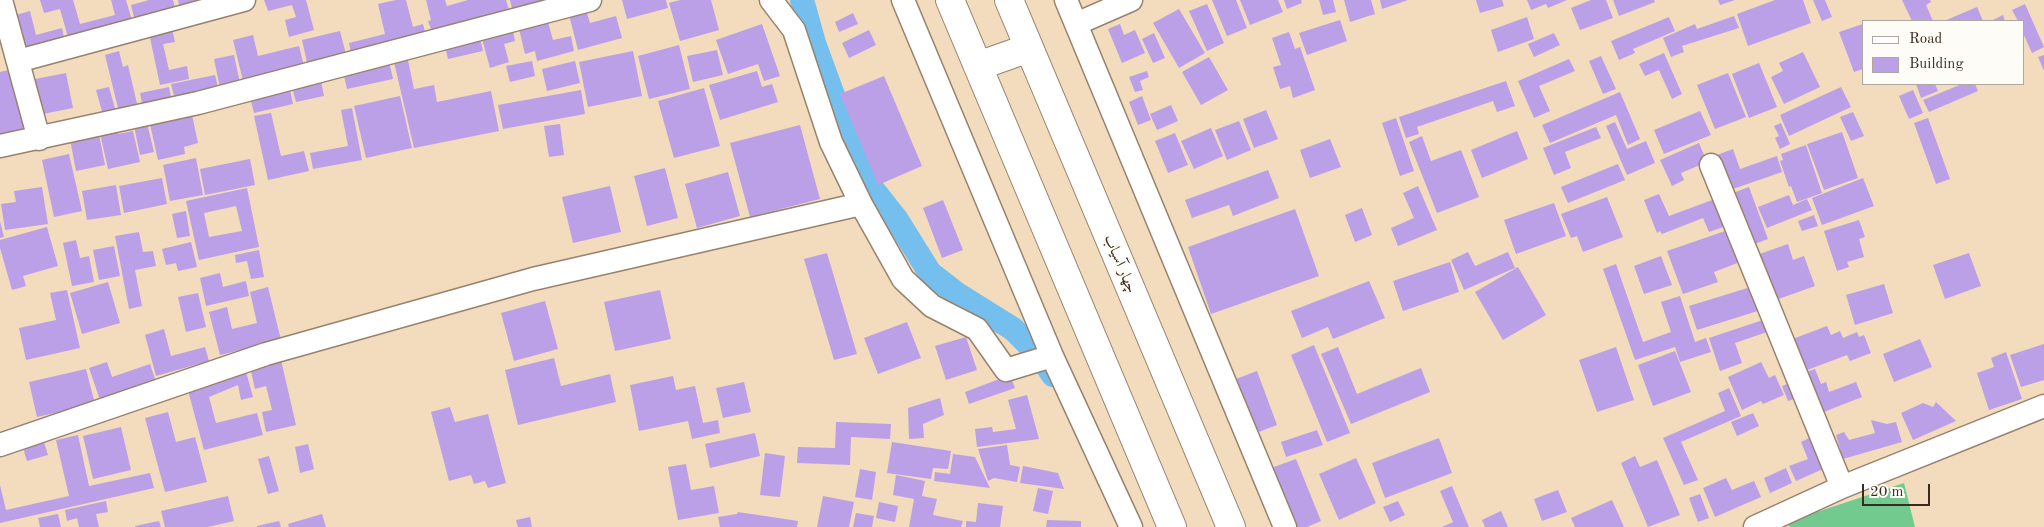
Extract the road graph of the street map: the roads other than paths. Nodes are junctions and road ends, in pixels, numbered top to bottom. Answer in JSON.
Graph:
{"nodes":[{"id":1,"x":1,"y":0,"type":"edge"},
{"id":2,"x":244,"y":0,"type":"edge"},
{"id":3,"x":590,"y":0,"type":"edge"},
{"id":4,"x":772,"y":0,"type":"edge"},
{"id":5,"x":903,"y":0,"type":"edge"},
{"id":6,"x":950,"y":0,"type":"edge"},
{"id":7,"x":1009,"y":0,"type":"edge"},
{"id":8,"x":1066,"y":0,"type":"edge"},
{"id":9,"x":1131,"y":0,"type":"edge"},
{"id":10,"x":1076,"y":24,"type":"junction"},
{"id":11,"x":1029,"y":48,"type":"junction"},
{"id":12,"x":18,"y":61,"type":"junction"},
{"id":13,"x":978,"y":66,"type":"junction"},
{"id":14,"x":39,"y":139,"type":"junction"},
{"id":15,"x":0,"y":146,"type":"edge"},
{"id":16,"x":1711,"y":165,"type":"dead end"},
{"id":17,"x":861,"y":204,"type":"junction"},
{"id":18,"x":1052,"y":356,"type":"junction"},
{"id":19,"x":2044,"y":406,"type":"edge"},
{"id":20,"x":0,"y":445,"type":"edge"},
{"id":21,"x":1842,"y":487,"type":"junction"},
{"id":22,"x":1131,"y":527,"type":"edge"},
{"id":23,"x":1172,"y":527,"type":"edge"},
{"id":24,"x":1231,"y":527,"type":"edge"},
{"id":25,"x":1285,"y":527,"type":"edge"},
{"id":26,"x":1755,"y":527,"type":"edge"}],
"edges":[{"from":1,"to":12,"type":"street"},
{"from":2,"to":12,"type":"street"},
{"from":3,"to":14,"type":"street"},
{"from":4,"to":17,"type":"street"},
{"from":5,"to":18,"type":"street"},
{"from":6,"to":13,"type":"highway"},
{"from":7,"to":11,"type":"highway","name":"چهار آسیاب"},
{"from":8,"to":10,"type":"street"},
{"from":9,"to":10,"type":"street"},
{"from":10,"to":25,"type":"street"},
{"from":11,"to":13,"type":"highway"},
{"from":11,"to":24,"type":"highway","name":"چهار آسیاب"},
{"from":12,"to":14,"type":"street"},
{"from":13,"to":23,"type":"highway"},
{"from":14,"to":15,"type":"street"},
{"from":16,"to":21,"type":"street"},
{"from":17,"to":18,"type":"street"},
{"from":17,"to":20,"type":"street"},
{"from":18,"to":22,"type":"street"},
{"from":19,"to":21,"type":"street"},
{"from":21,"to":26,"type":"street"}]}
